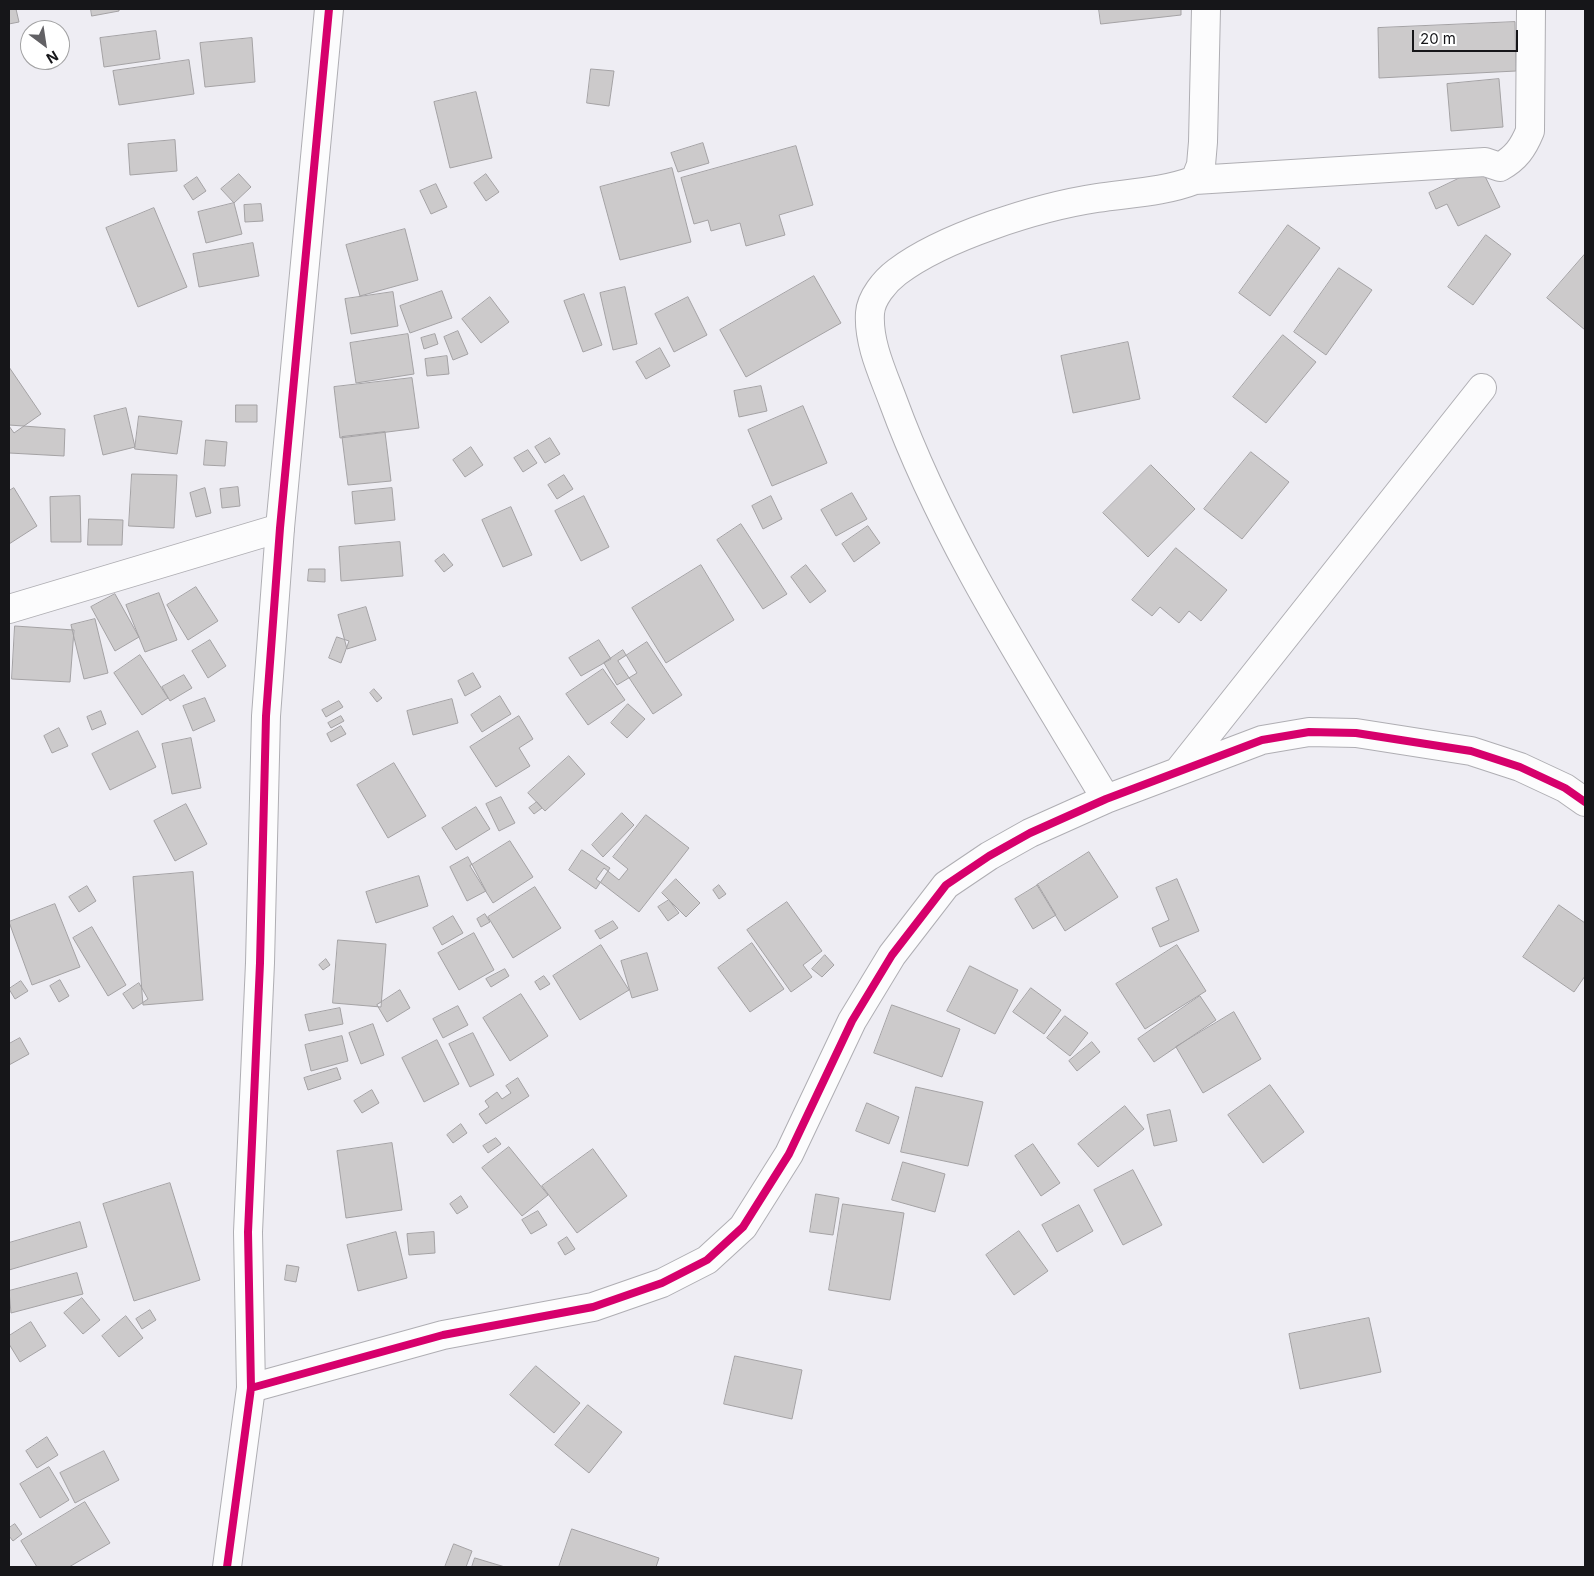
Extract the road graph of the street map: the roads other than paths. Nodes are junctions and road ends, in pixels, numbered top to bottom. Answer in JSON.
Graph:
{"nodes":[{"id":1,"x":329,"y":9,"type":"edge"},
{"id":2,"x":1206,"y":9,"type":"edge"},
{"id":3,"x":1531,"y":9,"type":"edge"},
{"id":4,"x":1195,"y":180,"type":"junction"},
{"id":5,"x":1482,"y":388,"type":"dead end"},
{"id":6,"x":280,"y":528,"type":"junction"},
{"id":7,"x":9,"y":609,"type":"edge"},
{"id":8,"x":1180,"y":769,"type":"junction"},
{"id":9,"x":1106,"y":799,"type":"junction"},
{"id":10,"x":1585,"y":802,"type":"edge"},
{"id":11,"x":251,"y":1388,"type":"junction"},
{"id":12,"x":227,"y":1567,"type":"edge"}],
"edges":[{"from":1,"to":6,"type":"street"},
{"from":2,"to":4,"type":"street"},
{"from":3,"to":4,"type":"street"},
{"from":4,"to":9,"type":"street"},
{"from":5,"to":8,"type":"street"},
{"from":6,"to":7,"type":"street"},
{"from":6,"to":11,"type":"street"},
{"from":8,"to":9,"type":"street"},
{"from":8,"to":10,"type":"street"},
{"from":9,"to":11,"type":"street"},
{"from":11,"to":12,"type":"street"}]}
